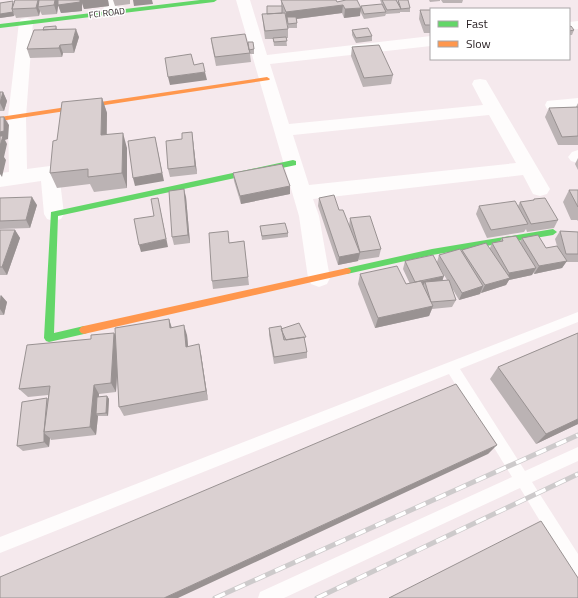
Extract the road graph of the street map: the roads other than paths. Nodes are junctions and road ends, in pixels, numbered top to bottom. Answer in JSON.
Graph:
{"nodes":[{"id":1,"x":214,"y":0,"type":"edge"},
{"id":2,"x":243,"y":0,"type":"edge"},
{"id":3,"x":182,"y":2,"type":"edge"},
{"id":4,"x":110,"y":6,"type":"edge"},
{"id":5,"x":26,"y":22,"type":"junction"},
{"id":6,"x":0,"y":26,"type":"edge"},
{"id":7,"x":430,"y":41,"type":"edge"},
{"id":8,"x":262,"y":60,"type":"junction"},
{"id":9,"x":267,"y":79,"type":"junction"},
{"id":10,"x":480,"y":84,"type":"dead end"},
{"id":11,"x":578,"y":103,"type":"edge"},
{"id":12,"x":554,"y":106,"type":"edge"},
{"id":13,"x":494,"y":109,"type":"junction"},
{"id":14,"x":18,"y":117,"type":"junction"},
{"id":15,"x":0,"y":119,"type":"edge"},
{"id":16,"x":283,"y":130,"type":"junction"},
{"id":17,"x":293,"y":163,"type":"junction"},
{"id":18,"x":528,"y":168,"type":"junction"},
{"id":19,"x":9,"y":179,"type":"edge"},
{"id":20,"x":540,"y":189,"type":"dead end"},
{"id":21,"x":302,"y":193,"type":"junction"},
{"id":22,"x":54,"y":214,"type":"junction"},
{"id":23,"x":553,"y":232,"type":"edge"},
{"id":24,"x":319,"y":278,"type":"junction"},
{"id":25,"x":578,"y":317,"type":"edge"},
{"id":26,"x":452,"y":368,"type":"junction"},
{"id":27,"x":578,"y":454,"type":"edge"},
{"id":28,"x":522,"y":479,"type":"junction"},
{"id":29,"x":0,"y":545,"type":"edge"},
{"id":30,"x":578,"y":568,"type":"edge"},
{"id":31,"x":266,"y":598,"type":"edge"}],
"edges":[{"from":1,"to":3,"type":"street","name":"FCI ROAD"},
{"from":2,"to":8,"type":"street"},
{"from":3,"to":4,"type":"street","name":"FCI ROAD"},
{"from":4,"to":5,"type":"street","name":"FCI ROAD"},
{"from":5,"to":6,"type":"street","name":"FCI ROAD"},
{"from":5,"to":14,"type":"street"},
{"from":7,"to":8,"type":"street"},
{"from":8,"to":9,"type":"street"},
{"from":9,"to":14,"type":"street"},
{"from":9,"to":16,"type":"street"},
{"from":10,"to":13,"type":"street"},
{"from":11,"to":12,"type":"street"},
{"from":13,"to":16,"type":"street"},
{"from":13,"to":18,"type":"street"},
{"from":14,"to":15,"type":"street"},
{"from":14,"to":19,"type":"street"},
{"from":16,"to":17,"type":"street"},
{"from":17,"to":21,"type":"street"},
{"from":17,"to":22,"type":"street"},
{"from":18,"to":20,"type":"street"},
{"from":18,"to":21,"type":"street"},
{"from":19,"to":22,"type":"street"},
{"from":21,"to":24,"type":"street"},
{"from":22,"to":24,"type":"street"},
{"from":23,"to":24,"type":"street"},
{"from":25,"to":26,"type":"lane"},
{"from":26,"to":28,"type":"lane"},
{"from":26,"to":29,"type":"lane"},
{"from":27,"to":28,"type":"lane"},
{"from":28,"to":30,"type":"lane"},
{"from":28,"to":31,"type":"lane"}]}
